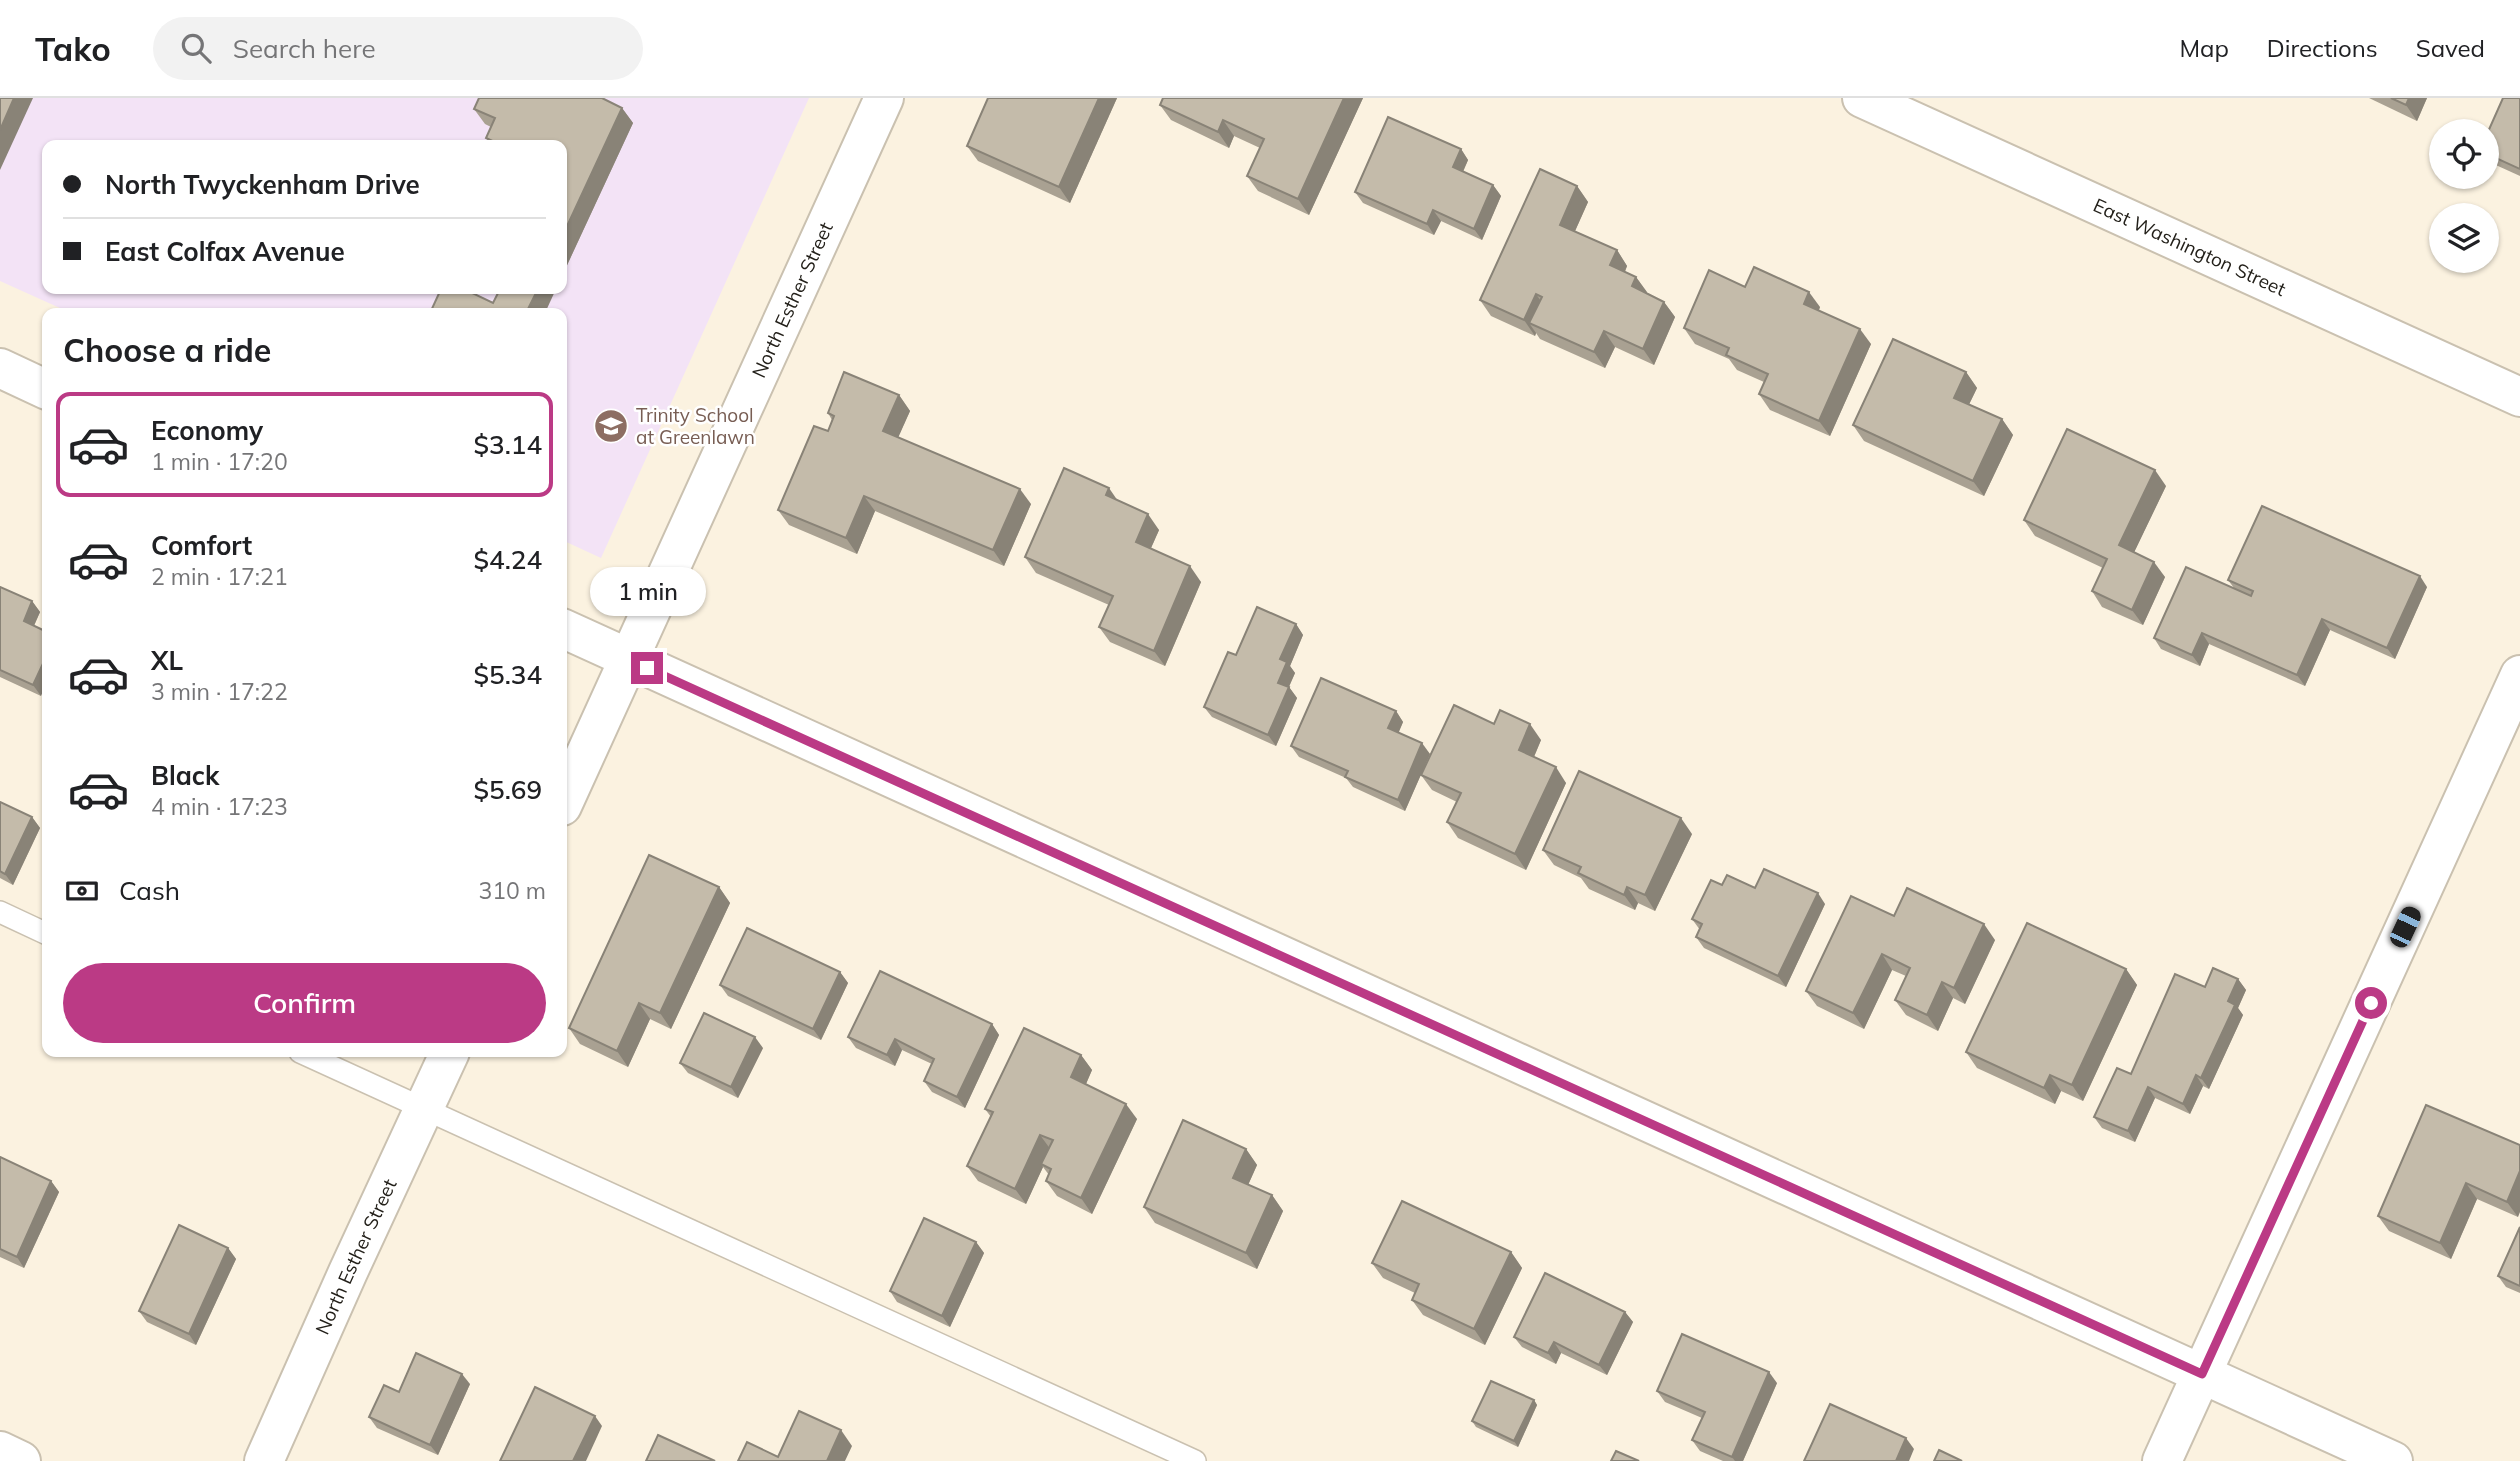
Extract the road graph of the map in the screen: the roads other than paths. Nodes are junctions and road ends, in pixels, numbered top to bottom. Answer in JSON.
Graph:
{"nodes":[{"id":1,"x":884,"y":98,"type":"edge"},
{"id":2,"x":1862,"y":98,"type":"edge"},
{"id":3,"x":0,"y":369,"type":"edge"},
{"id":4,"x":42,"y":388,"type":"edge"},
{"id":5,"x":2520,"y":397,"type":"edge"},
{"id":6,"x":567,"y":630,"type":"edge"},
{"id":7,"x":628,"y":659,"type":"junction"},
{"id":8,"x":2520,"y":675,"type":"edge"},
{"id":9,"x":567,"y":795,"type":"edge"},
{"id":10,"x":0,"y":912,"type":"edge"},
{"id":11,"x":42,"y":932,"type":"edge"},
{"id":12,"x":311,"y":1057,"type":"edge"},
{"id":13,"x":448,"y":1057,"type":"edge"},
{"id":14,"x":423,"y":1110,"type":"junction"},
{"id":15,"x":2202,"y":1374,"type":"junction"},
{"id":16,"x":0,"y":1451,"type":"edge"},
{"id":17,"x":21,"y":1461,"type":"edge"},
{"id":18,"x":264,"y":1461,"type":"edge"},
{"id":19,"x":1195,"y":1461,"type":"edge"},
{"id":20,"x":2162,"y":1461,"type":"edge"},
{"id":21,"x":2393,"y":1461,"type":"edge"}],
"edges":[{"from":1,"to":7,"type":"street","name":"North Esther Street"},
{"from":2,"to":5,"type":"street","name":"East Washington Street"},
{"from":3,"to":4,"type":"street"},
{"from":6,"to":7,"type":"street"},
{"from":7,"to":9,"type":"street","name":"North Esther Street"},
{"from":7,"to":15,"type":"street"},
{"from":8,"to":15,"type":"street"},
{"from":10,"to":11,"type":"lane"},
{"from":12,"to":14,"type":"lane"},
{"from":13,"to":14,"type":"street","name":"North Esther Street"},
{"from":14,"to":18,"type":"street","name":"North Esther Street"},
{"from":14,"to":19,"type":"lane"},
{"from":15,"to":20,"type":"street"},
{"from":15,"to":21,"type":"street"},
{"from":16,"to":17,"type":"street"}]}
